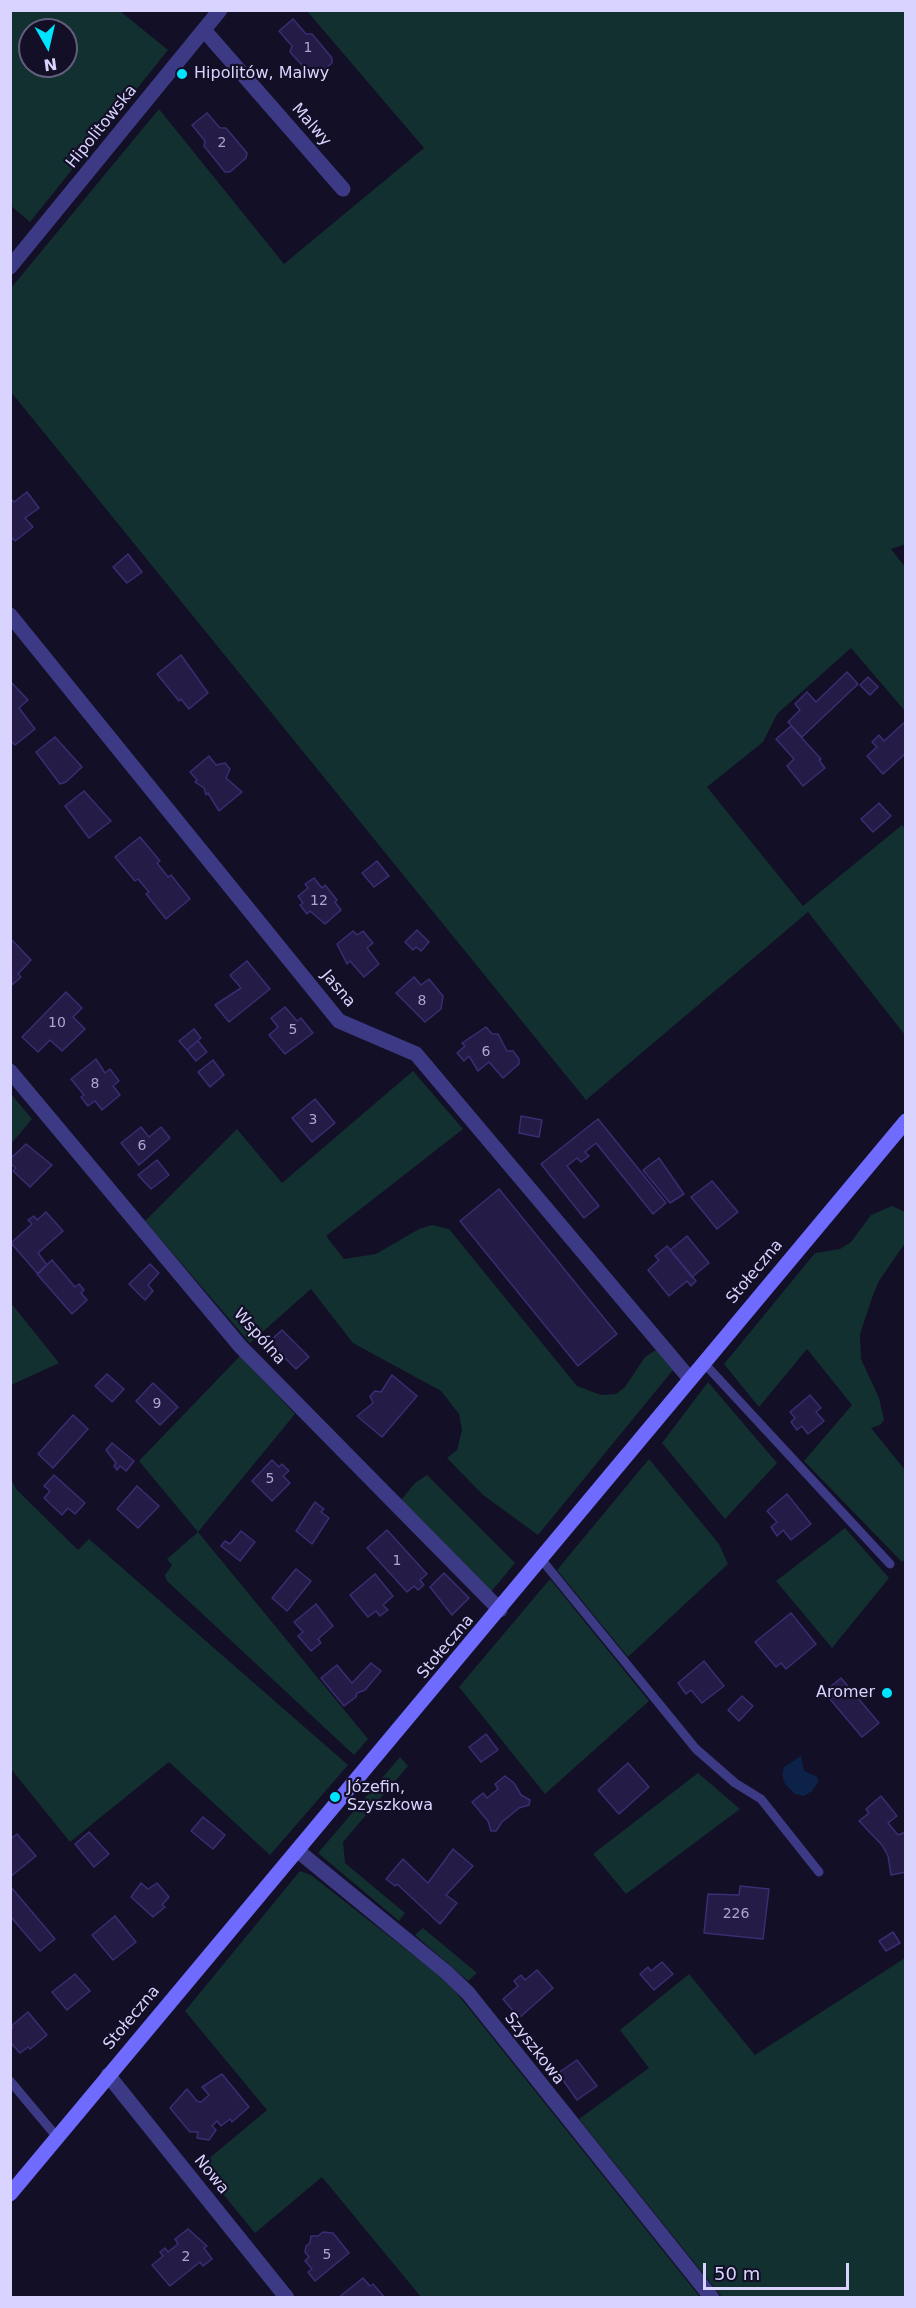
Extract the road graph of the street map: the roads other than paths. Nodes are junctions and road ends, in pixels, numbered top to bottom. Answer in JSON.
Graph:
{"nodes":[{"id":1,"x":220,"y":10,"type":"edge"},
{"id":2,"x":204,"y":30,"type":"junction"},
{"id":3,"x":343,"y":189,"type":"dead end"},
{"id":4,"x":10,"y":267,"type":"edge"},
{"id":5,"x":10,"y":615,"type":"edge"},
{"id":6,"x":10,"y":1071,"type":"edge"},
{"id":7,"x":906,"y":1121,"type":"edge"},
{"id":8,"x":703,"y":1362,"type":"junction"},
{"id":9,"x":690,"y":1379,"type":"junction"},
{"id":10,"x":541,"y":1559,"type":"junction"},
{"id":11,"x":890,"y":1564,"type":"dead end"},
{"id":12,"x":500,"y":1610,"type":"junction"},
{"id":13,"x":298,"y":1851,"type":"junction"},
{"id":14,"x":819,"y":1872,"type":"dead end"},
{"id":15,"x":108,"y":2075,"type":"junction"},
{"id":16,"x":10,"y":2081,"type":"edge"},
{"id":17,"x":57,"y":2138,"type":"junction"},
{"id":18,"x":10,"y":2194,"type":"edge"},
{"id":19,"x":287,"y":2298,"type":"edge"},
{"id":20,"x":712,"y":2298,"type":"edge"}],
"edges":[{"from":1,"to":2,"type":"street","name":"Hipolitowska"},
{"from":2,"to":3,"type":"street","name":"Malwy"},
{"from":2,"to":4,"type":"street","name":"Hipolitowska"},
{"from":5,"to":9,"type":"street","name":"Jasna"},
{"from":6,"to":12,"type":"street","name":"Wspólna"},
{"from":7,"to":8,"type":"street","name":"Stołeczna"},
{"from":8,"to":9,"type":"street","name":"Stołeczna"},
{"from":8,"to":11,"type":"lane"},
{"from":9,"to":10,"type":"street","name":"Stołeczna"},
{"from":10,"to":12,"type":"street","name":"Stołeczna"},
{"from":10,"to":14,"type":"lane"},
{"from":12,"to":13,"type":"street","name":"Stołeczna"},
{"from":13,"to":15,"type":"street","name":"Stołeczna"},
{"from":13,"to":20,"type":"street","name":"Szyszkowa"},
{"from":15,"to":17,"type":"street","name":"Stołeczna"},
{"from":15,"to":19,"type":"street","name":"Nowa"},
{"from":16,"to":17,"type":"lane"},
{"from":17,"to":18,"type":"street","name":"Stołeczna"}]}
